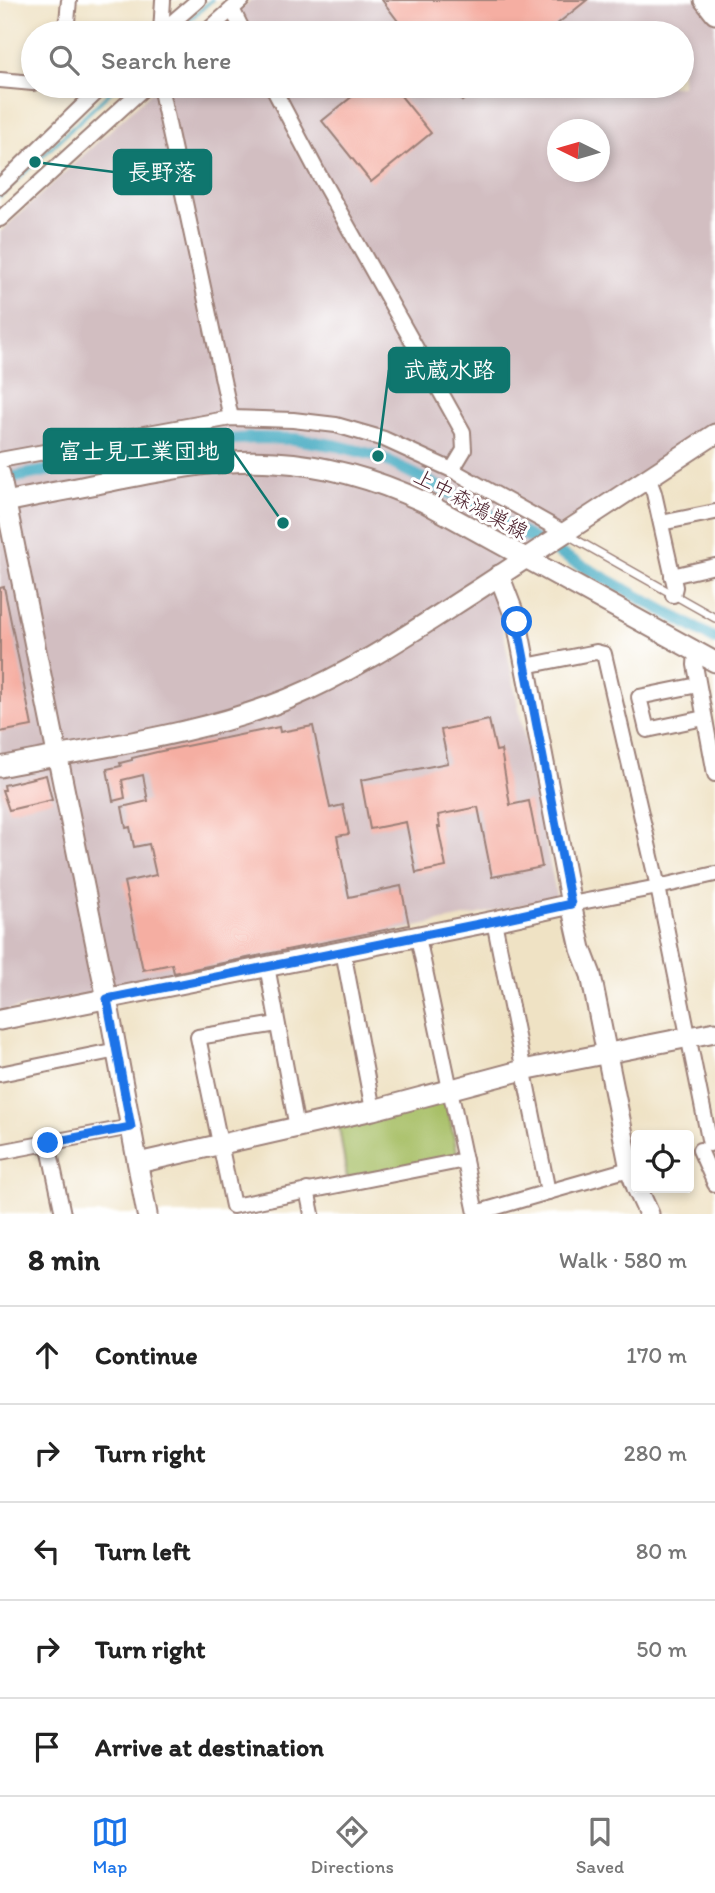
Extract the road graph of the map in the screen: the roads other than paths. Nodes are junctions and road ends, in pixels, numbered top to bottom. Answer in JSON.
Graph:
{"nodes":[{"id":1,"x":69,"y":0,"type":"edge"},
{"id":2,"x":163,"y":0,"type":"edge"},
{"id":3,"x":198,"y":0,"type":"edge"},
{"id":4,"x":704,"y":0,"type":"edge"},
{"id":5,"x":237,"y":5,"type":"edge"},
{"id":6,"x":715,"y":14,"type":"edge"},
{"id":7,"x":67,"y":21,"type":"edge"},
{"id":8,"x":161,"y":21,"type":"edge"},
{"id":9,"x":174,"y":21,"type":"edge"},
{"id":10,"x":219,"y":21,"type":"edge"},
{"id":11,"x":0,"y":80,"type":"edge"},
{"id":12,"x":21,"y":82,"type":"edge"},
{"id":13,"x":91,"y":98,"type":"edge"},
{"id":14,"x":133,"y":98,"type":"edge"},
{"id":15,"x":163,"y":98,"type":"edge"},
{"id":16,"x":278,"y":98,"type":"edge"},
{"id":17,"x":0,"y":186,"type":"edge"},
{"id":18,"x":0,"y":219,"type":"edge"},
{"id":19,"x":230,"y":418,"type":"junction"},
{"id":20,"x":715,"y":434,"type":"edge"},
{"id":21,"x":0,"y":460,"type":"edge"},
{"id":22,"x":452,"y":470,"type":"junction"},
{"id":23,"x":648,"y":477,"type":"junction"},
{"id":24,"x":2,"y":493,"type":"edge"},
{"id":25,"x":715,"y":512,"type":"edge"},
{"id":26,"x":661,"y":523,"type":"junction"},
{"id":27,"x":560,"y":536,"type":"junction"},
{"id":28,"x":531,"y":555,"type":"junction"},
{"id":29,"x":715,"y":566,"type":"edge"},
{"id":30,"x":499,"y":575,"type":"junction"},
{"id":31,"x":672,"y":576,"type":"junction"},
{"id":32,"x":673,"y":595,"type":"junction"},
{"id":33,"x":715,"y":618,"type":"edge"},
{"id":34,"x":696,"y":652,"type":"junction"},
{"id":35,"x":715,"y":662,"type":"edge"},
{"id":36,"x":526,"y":666,"type":"junction"},
{"id":37,"x":698,"y":685,"type":"junction"},
{"id":38,"x":708,"y":723,"type":"edge"},
{"id":39,"x":56,"y":755,"type":"junction"},
{"id":40,"x":0,"y":767,"type":"edge"},
{"id":41,"x":715,"y":774,"type":"edge"},
{"id":42,"x":715,"y":874,"type":"edge"},
{"id":43,"x":658,"y":887,"type":"junction"},
{"id":44,"x":571,"y":904,"type":"junction"},
{"id":45,"x":494,"y":921,"type":"junction"},
{"id":46,"x":418,"y":937,"type":"junction"},
{"id":47,"x":343,"y":951,"type":"junction"},
{"id":48,"x":267,"y":966,"type":"junction"},
{"id":49,"x":107,"y":999,"type":"junction"},
{"id":50,"x":0,"y":1020,"type":"edge"},
{"id":51,"x":277,"y":1024,"type":"junction"},
{"id":52,"x":715,"y":1032,"type":"edge"},
{"id":53,"x":688,"y":1038,"type":"junction"},
{"id":54,"x":117,"y":1050,"type":"junction"},
{"id":55,"x":607,"y":1054,"type":"junction"},
{"id":56,"x":523,"y":1070,"type":"junction"},
{"id":57,"x":0,"y":1074,"type":"edge"},
{"id":58,"x":450,"y":1089,"type":"junction"},
{"id":59,"x":373,"y":1110,"type":"junction"},
{"id":60,"x":131,"y":1127,"type":"junction"},
{"id":61,"x":297,"y":1128,"type":"junction"},
{"id":62,"x":48,"y":1143,"type":"junction"},
{"id":63,"x":221,"y":1146,"type":"junction"},
{"id":64,"x":703,"y":1147,"type":"edge"},
{"id":65,"x":0,"y":1152,"type":"edge"},
{"id":66,"x":631,"y":1159,"type":"edge"},
{"id":67,"x":465,"y":1160,"type":"junction"},
{"id":68,"x":138,"y":1163,"type":"junction"},
{"id":69,"x":631,"y":1178,"type":"edge"},
{"id":70,"x":715,"y":1184,"type":"edge"},
{"id":71,"x":307,"y":1190,"type":"junction"},
{"id":72,"x":548,"y":1192,"type":"junction"},
{"id":73,"x":641,"y":1193,"type":"edge"},
{"id":74,"x":63,"y":1214,"type":"edge"},
{"id":75,"x":147,"y":1214,"type":"edge"},
{"id":76,"x":312,"y":1214,"type":"edge"},
{"id":77,"x":474,"y":1214,"type":"edge"},
{"id":78,"x":649,"y":1214,"type":"edge"}],
"edges":[{"from":1,"to":7,"type":"street"},
{"from":2,"to":8,"type":"street"},
{"from":3,"to":9,"type":"street"},
{"from":4,"to":6,"type":"street"},
{"from":5,"to":10,"type":"street"},
{"from":11,"to":12,"type":"street"},
{"from":13,"to":17,"type":"street"},
{"from":14,"to":18,"type":"street"},
{"from":15,"to":19,"type":"street"},
{"from":16,"to":22,"type":"street"},
{"from":19,"to":21,"type":"street"},
{"from":19,"to":22,"type":"street"},
{"from":20,"to":23,"type":"street"},
{"from":22,"to":27,"type":"street"},
{"from":23,"to":26,"type":"street"},
{"from":23,"to":27,"type":"street"},
{"from":24,"to":28,"type":"street","name":"上中森鴻巣線"},
{"from":24,"to":39,"type":"street"},
{"from":25,"to":26,"type":"street"},
{"from":26,"to":31,"type":"street"},
{"from":27,"to":28,"type":"street"},
{"from":27,"to":32,"type":"lane"},
{"from":28,"to":30,"type":"street"},
{"from":28,"to":34,"type":"street","name":"上中森鴻巣線"},
{"from":29,"to":31,"type":"street"},
{"from":30,"to":36,"type":"street"},
{"from":30,"to":39,"type":"street"},
{"from":31,"to":32,"type":"street"},
{"from":32,"to":33,"type":"lane"},
{"from":34,"to":35,"type":"street","name":"上中森鴻巣線"},
{"from":34,"to":37,"type":"street"},
{"from":36,"to":43,"type":"street"},
{"from":36,"to":44,"type":"street"},
{"from":37,"to":38,"type":"street"},
{"from":37,"to":38,"type":"street"},
{"from":38,"to":41,"type":"street"},
{"from":39,"to":40,"type":"street"},
{"from":39,"to":49,"type":"street"},
{"from":42,"to":43,"type":"street"},
{"from":43,"to":44,"type":"street"},
{"from":43,"to":53,"type":"street"},
{"from":44,"to":45,"type":"street"},
{"from":44,"to":55,"type":"street"},
{"from":45,"to":46,"type":"street"},
{"from":45,"to":56,"type":"street"},
{"from":46,"to":47,"type":"street"},
{"from":46,"to":58,"type":"street"},
{"from":47,"to":48,"type":"street"},
{"from":47,"to":59,"type":"street"},
{"from":48,"to":49,"type":"street"},
{"from":48,"to":51,"type":"street"},
{"from":49,"to":50,"type":"street"},
{"from":49,"to":54,"type":"street"},
{"from":51,"to":61,"type":"street"},
{"from":51,"to":63,"type":"street"},
{"from":52,"to":53,"type":"street"},
{"from":53,"to":55,"type":"street"},
{"from":53,"to":64,"type":"street"},
{"from":54,"to":57,"type":"street"},
{"from":54,"to":60,"type":"street"},
{"from":55,"to":56,"type":"street"},
{"from":55,"to":66,"type":"street"},
{"from":56,"to":58,"type":"street"},
{"from":56,"to":72,"type":"street"},
{"from":58,"to":59,"type":"street"},
{"from":58,"to":67,"type":"street"},
{"from":59,"to":61,"type":"street"},
{"from":60,"to":62,"type":"street"},
{"from":60,"to":68,"type":"street"},
{"from":61,"to":63,"type":"street"},
{"from":62,"to":65,"type":"street"},
{"from":62,"to":74,"type":"street"},
{"from":63,"to":68,"type":"street"},
{"from":63,"to":71,"type":"street"},
{"from":64,"to":70,"type":"street"},
{"from":67,"to":71,"type":"street"},
{"from":67,"to":77,"type":"street"},
{"from":68,"to":75,"type":"street"},
{"from":69,"to":72,"type":"street"},
{"from":71,"to":76,"type":"street"},
{"from":72,"to":77,"type":"street"},
{"from":73,"to":78,"type":"street"}]}
